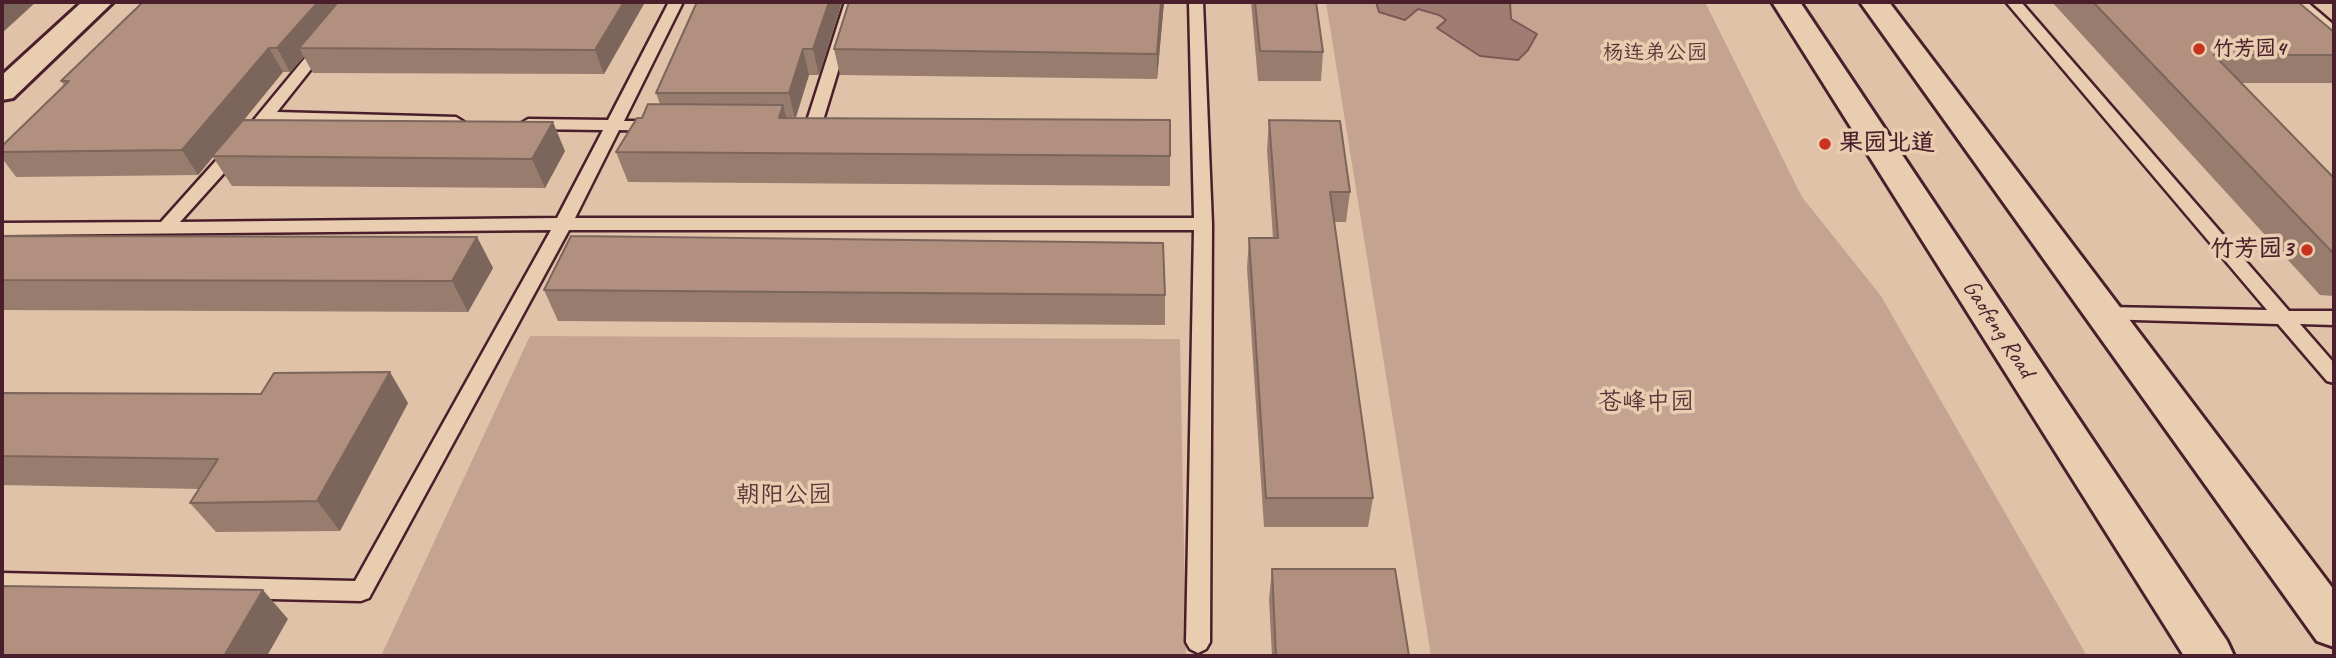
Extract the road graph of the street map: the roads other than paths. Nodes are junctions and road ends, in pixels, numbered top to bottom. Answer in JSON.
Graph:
{"nodes":[{"id":1,"x":100,"y":2,"type":"edge"},
{"id":2,"x":676,"y":2,"type":"edge"},
{"id":3,"x":852,"y":2,"type":"edge"},
{"id":4,"x":1196,"y":2,"type":"edge"},
{"id":5,"x":1786,"y":2,"type":"edge"},
{"id":6,"x":1874,"y":2,"type":"edge"},
{"id":7,"x":2013,"y":2,"type":"edge"},
{"id":8,"x":2299,"y":2,"type":"edge"},
{"id":9,"x":2334,"y":32,"type":"edge"},
{"id":10,"x":333,"y":33,"type":"edge"},
{"id":11,"x":2,"y":91,"type":"edge"},
{"id":12,"x":265,"y":117,"type":"junction"},
{"id":13,"x":473,"y":122,"type":"edge"},
{"id":14,"x":515,"y":123,"type":"edge"},
{"id":15,"x":612,"y":126,"type":"junction"},
{"id":16,"x":679,"y":126,"type":"edge"},
{"id":17,"x":813,"y":127,"type":"edge"},
{"id":18,"x":563,"y":224,"type":"junction"},
{"id":19,"x":1203,"y":224,"type":"junction"},
{"id":20,"x":2,"y":229,"type":"edge"},
{"id":21,"x":164,"y":229,"type":"junction"},
{"id":22,"x":2106,"y":314,"type":"junction"},
{"id":23,"x":2283,"y":317,"type":"junction"},
{"id":24,"x":2334,"y":318,"type":"edge"},
{"id":25,"x":2334,"y":376,"type":"edge"},
{"id":26,"x":2,"y":583,"type":"edge"},
{"id":27,"x":2334,"y":626,"type":"edge"},
{"id":28,"x":1198,"y":642,"type":"dead end"},
{"id":29,"x":2210,"y":656,"type":"edge"}],
"edges":[{"from":1,"to":11,"type":"main road"},
{"from":2,"to":15,"type":"lane"},
{"from":3,"to":17,"type":"lane"},
{"from":4,"to":19,"type":"lane"},
{"from":5,"to":29,"type":"main road","name":"Gaofeng Road"},
{"from":6,"to":22,"type":"main road"},
{"from":7,"to":23,"type":"lane"},
{"from":8,"to":9,"type":"lane"},
{"from":10,"to":12,"type":"lane"},
{"from":12,"to":13,"type":"lane"},
{"from":12,"to":21,"type":"lane"},
{"from":14,"to":15,"type":"lane"},
{"from":15,"to":16,"type":"lane"},
{"from":15,"to":18,"type":"lane"},
{"from":18,"to":19,"type":"lane"},
{"from":18,"to":21,"type":"lane"},
{"from":18,"to":26,"type":"lane"},
{"from":19,"to":28,"type":"lane"},
{"from":20,"to":21,"type":"lane"},
{"from":22,"to":23,"type":"lane"},
{"from":22,"to":27,"type":"main road"},
{"from":23,"to":24,"type":"lane"},
{"from":23,"to":25,"type":"lane"}]}
